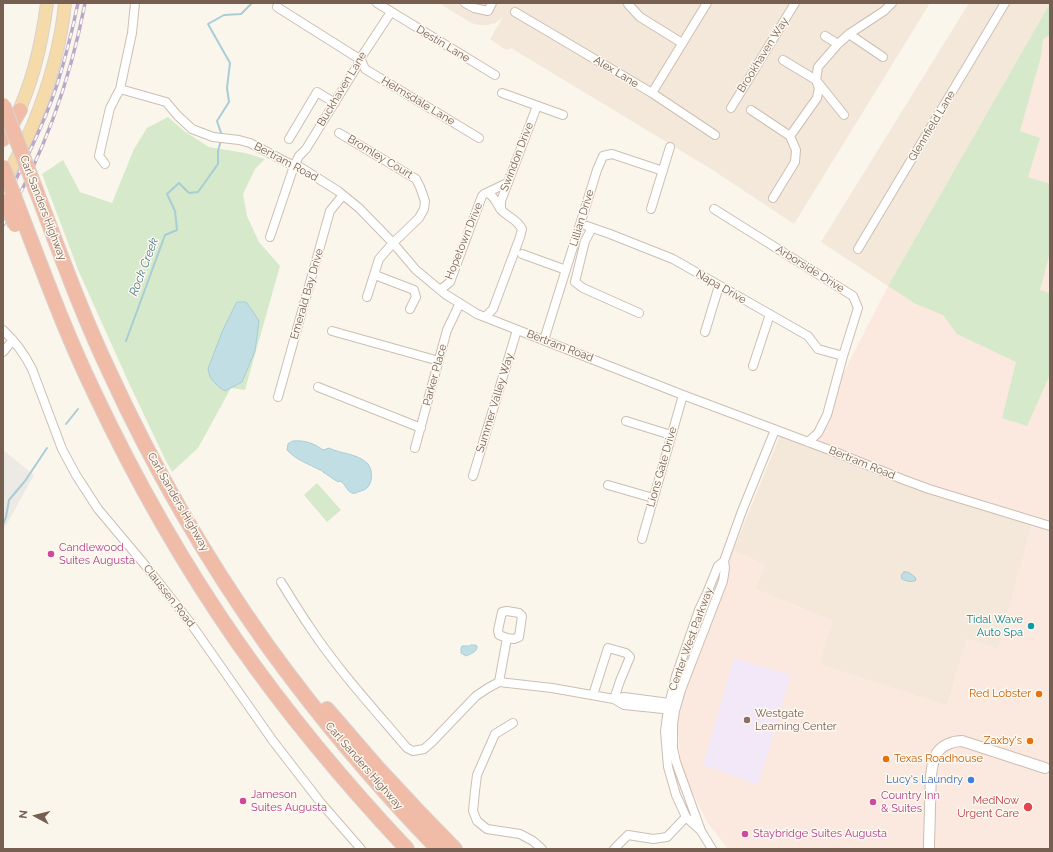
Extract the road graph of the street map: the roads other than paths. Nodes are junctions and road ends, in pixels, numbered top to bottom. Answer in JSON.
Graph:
{"nodes":[{"id":1,"x":47,"y":3,"type":"edge"},
{"id":2,"x":66,"y":3,"type":"edge"},
{"id":3,"x":135,"y":3,"type":"edge"},
{"id":4,"x":377,"y":3,"type":"edge"},
{"id":5,"x":465,"y":3,"type":"edge"},
{"id":6,"x":492,"y":3,"type":"edge"},
{"id":7,"x":628,"y":3,"type":"edge"},
{"id":8,"x":707,"y":3,"type":"edge"},
{"id":9,"x":795,"y":3,"type":"edge"},
{"id":10,"x":892,"y":3,"type":"edge"},
{"id":11,"x":1006,"y":3,"type":"edge"},
{"id":12,"x":277,"y":7,"type":"dead end"},
{"id":13,"x":391,"y":12,"type":"junction"},
{"id":14,"x":516,"y":12,"type":"dead end"},
{"id":15,"x":849,"y":34,"type":"junction"},
{"id":16,"x":825,"y":36,"type":"dead end"},
{"id":17,"x":682,"y":43,"type":"junction"},
{"id":18,"x":838,"y":44,"type":"junction"},
{"id":19,"x":883,"y":58,"type":"dead end"},
{"id":20,"x":361,"y":60,"type":"junction"},
{"id":21,"x":783,"y":60,"type":"dead end"},
{"id":22,"x":495,"y":75,"type":"dead end"},
{"id":23,"x":816,"y":80,"type":"junction"},
{"id":24,"x":120,"y":89,"type":"junction"},
{"id":25,"x":502,"y":93,"type":"dead end"},
{"id":26,"x":652,"y":93,"type":"junction"},
{"id":27,"x":335,"y":103,"type":"junction"},
{"id":28,"x":3,"y":105,"type":"edge"},
{"id":29,"x":537,"y":106,"type":"junction"},
{"id":30,"x":731,"y":108,"type":"dead end"},
{"id":31,"x":20,"y":110,"type":"junction"},
{"id":32,"x":751,"y":110,"type":"dead end"},
{"id":33,"x":563,"y":115,"type":"dead end"},
{"id":34,"x":844,"y":115,"type":"dead end"},
{"id":35,"x":338,"y":133,"type":"dead end"},
{"id":36,"x":715,"y":135,"type":"dead end"},
{"id":37,"x":790,"y":136,"type":"junction"},
{"id":38,"x":479,"y":138,"type":"dead end"},
{"id":39,"x":3,"y":139,"type":"edge"},
{"id":40,"x":289,"y":139,"type":"dead end"},
{"id":41,"x":3,"y":145,"type":"edge"},
{"id":42,"x":670,"y":147,"type":"dead end"},
{"id":43,"x":105,"y":164,"type":"dead end"},
{"id":44,"x":294,"y":166,"type":"junction"},
{"id":45,"x":3,"y":167,"type":"edge"},
{"id":46,"x":663,"y":171,"type":"junction"},
{"id":47,"x":507,"y":183,"type":"junction"},
{"id":48,"x":3,"y":184,"type":"edge"},
{"id":49,"x":487,"y":193,"type":"junction"},
{"id":50,"x":3,"y":194,"type":"edge"},
{"id":51,"x":343,"y":195,"type":"junction"},
{"id":52,"x":773,"y":198,"type":"dead end"},
{"id":53,"x":501,"y":209,"type":"junction"},
{"id":54,"x":650,"y":209,"type":"dead end"},
{"id":55,"x":714,"y":209,"type":"dead end"},
{"id":56,"x":18,"y":220,"type":"junction"},
{"id":57,"x":270,"y":237,"type":"dead end"},
{"id":58,"x":393,"y":243,"type":"junction"},
{"id":59,"x":858,"y":249,"type":"dead end"},
{"id":60,"x":522,"y":254,"type":"dead end"},
{"id":61,"x":566,"y":270,"type":"junction"},
{"id":62,"x":375,"y":275,"type":"junction"},
{"id":63,"x":719,"y":286,"type":"junction"},
{"id":64,"x":440,"y":290,"type":"junction"},
{"id":65,"x":367,"y":297,"type":"dead end"},
{"id":66,"x":460,"y":304,"type":"junction"},
{"id":67,"x":410,"y":309,"type":"dead end"},
{"id":68,"x":639,"y":313,"type":"dead end"},
{"id":69,"x":770,"y":314,"type":"junction"},
{"id":70,"x":485,"y":317,"type":"junction"},
{"id":71,"x":3,"y":330,"type":"edge"},
{"id":72,"x":517,"y":330,"type":"junction"},
{"id":73,"x":332,"y":331,"type":"dead end"},
{"id":74,"x":705,"y":332,"type":"dead end"},
{"id":75,"x":13,"y":340,"type":"junction"},
{"id":76,"x":544,"y":340,"type":"junction"},
{"id":77,"x":3,"y":352,"type":"edge"},
{"id":78,"x":843,"y":356,"type":"junction"},
{"id":79,"x":439,"y":362,"type":"junction"},
{"id":80,"x":752,"y":366,"type":"dead end"},
{"id":81,"x":318,"y":387,"type":"dead end"},
{"id":82,"x":683,"y":395,"type":"junction"},
{"id":83,"x":278,"y":397,"type":"dead end"},
{"id":84,"x":626,"y":421,"type":"dead end"},
{"id":85,"x":421,"y":428,"type":"junction"},
{"id":86,"x":775,"y":430,"type":"junction"},
{"id":87,"x":671,"y":435,"type":"junction"},
{"id":88,"x":808,"y":442,"type":"junction"},
{"id":89,"x":415,"y":448,"type":"dead end"},
{"id":90,"x":473,"y":476,"type":"dead end"},
{"id":91,"x":608,"y":485,"type":"dead end"},
{"id":92,"x":653,"y":498,"type":"junction"},
{"id":93,"x":1050,"y":526,"type":"edge"},
{"id":94,"x":642,"y":539,"type":"dead end"},
{"id":95,"x":281,"y":582,"type":"dead end"},
{"id":96,"x":228,"y":587,"type":"junction"},
{"id":97,"x":506,"y":638,"type":"dead end"},
{"id":98,"x":499,"y":682,"type":"junction"},
{"id":99,"x":594,"y":695,"type":"junction"},
{"id":100,"x":614,"y":699,"type":"junction"},
{"id":101,"x":672,"y":707,"type":"junction"},
{"id":102,"x":513,"y":723,"type":"dead end"},
{"id":103,"x":1045,"y":768,"type":"dead end"},
{"id":104,"x":686,"y":817,"type":"junction"},
{"id":105,"x":701,"y":831,"type":"junction"},
{"id":106,"x":361,"y":849,"type":"edge"},
{"id":107,"x":407,"y":849,"type":"edge"},
{"id":108,"x":438,"y":849,"type":"edge"},
{"id":109,"x":455,"y":849,"type":"edge"},
{"id":110,"x":542,"y":849,"type":"edge"},
{"id":111,"x":614,"y":849,"type":"edge"},
{"id":112,"x":712,"y":849,"type":"edge"},
{"id":113,"x":929,"y":849,"type":"edge"}],
"edges":[{"from":1,"to":31,"type":"main road"},
{"from":2,"to":48,"type":"main road"},
{"from":3,"to":24,"type":"street"},
{"from":4,"to":13,"type":"street","name":"Destin Lane"},
{"from":5,"to":6,"type":"street"},
{"from":7,"to":17,"type":"street"},
{"from":8,"to":17,"type":"street"},
{"from":9,"to":30,"type":"street","name":"Brookhaven Way"},
{"from":10,"to":15,"type":"street"},
{"from":11,"to":59,"type":"street","name":"Glennfield Lane"},
{"from":12,"to":20,"type":"street","name":"Helmsdale Lane"},
{"from":13,"to":20,"type":"street","name":"Buckhaven Lane"},
{"from":13,"to":22,"type":"street","name":"Destin Lane"},
{"from":14,"to":26,"type":"street","name":"Alex Lane"},
{"from":15,"to":18,"type":"street"},
{"from":15,"to":19,"type":"street"},
{"from":16,"to":18,"type":"street"},
{"from":17,"to":26,"type":"street"},
{"from":18,"to":23,"type":"street"},
{"from":20,"to":27,"type":"street","name":"Buckhaven Lane"},
{"from":20,"to":38,"type":"street","name":"Helmsdale Lane"},
{"from":21,"to":23,"type":"street"},
{"from":23,"to":34,"type":"street"},
{"from":23,"to":37,"type":"street"},
{"from":24,"to":43,"type":"street"},
{"from":24,"to":44,"type":"street","name":"Bertram Road"},
{"from":25,"to":29,"type":"street"},
{"from":26,"to":36,"type":"street","name":"Alex Lane"},
{"from":27,"to":40,"type":"street"},
{"from":27,"to":44,"type":"street","name":"Buckhaven Lane"},
{"from":28,"to":96,"type":"highway","name":"Carl Sanders Highway","bridge":true},
{"from":29,"to":33,"type":"street"},
{"from":29,"to":47,"type":"street","name":"Swindon Drive"},
{"from":31,"to":39,"type":"highway"},
{"from":31,"to":41,"type":"main road"},
{"from":32,"to":37,"type":"street"},
{"from":35,"to":58,"type":"street","name":"Bromley Court"},
{"from":37,"to":52,"type":"street"},
{"from":42,"to":46,"type":"street"},
{"from":44,"to":51,"type":"street","name":"Bertram Road"},
{"from":44,"to":57,"type":"street","name":"Buckhaven Lane"},
{"from":45,"to":56,"type":"highway","name":"Carl Sanders Highway","bridge":true},
{"from":46,"to":54,"type":"street"},
{"from":46,"to":61,"type":"street","name":"Lillian Drive"},
{"from":47,"to":49,"type":"street"},
{"from":47,"to":53,"type":"street","name":"Swindon Drive"},
{"from":49,"to":53,"type":"street"},
{"from":49,"to":64,"type":"street","name":"Hopetown Drive"},
{"from":50,"to":56,"type":"highway","bridge":true},
{"from":51,"to":58,"type":"street","name":"Bertram Road"},
{"from":51,"to":83,"type":"street","name":"Emerald Bay Drive"},
{"from":53,"to":70,"type":"street"},
{"from":55,"to":78,"type":"street","name":"Arborside Drive"},
{"from":56,"to":107,"type":"highway","name":"Carl Sanders Highway"},
{"from":58,"to":62,"type":"street"},
{"from":58,"to":64,"type":"street","name":"Bertram Road"},
{"from":60,"to":61,"type":"street"},
{"from":61,"to":76,"type":"street","name":"Lillian Drive"},
{"from":62,"to":65,"type":"street"},
{"from":62,"to":67,"type":"street"},
{"from":63,"to":68,"type":"street","name":"Napa Drive"},
{"from":63,"to":69,"type":"street","name":"Napa Drive"},
{"from":63,"to":74,"type":"street"},
{"from":64,"to":66,"type":"street","name":"Bertram Road"},
{"from":66,"to":70,"type":"street","name":"Bertram Road"},
{"from":66,"to":79,"type":"street","name":"Parker Place"},
{"from":69,"to":78,"type":"street","name":"Napa Drive"},
{"from":69,"to":80,"type":"street"},
{"from":70,"to":72,"type":"street","name":"Bertram Road"},
{"from":71,"to":75,"type":"street","name":"Claussen Road"},
{"from":72,"to":76,"type":"street","name":"Bertram Road"},
{"from":72,"to":90,"type":"street","name":"Summer Valley Way"},
{"from":73,"to":79,"type":"street"},
{"from":75,"to":77,"type":"street"},
{"from":75,"to":106,"type":"street","name":"Claussen Road"},
{"from":76,"to":82,"type":"street","name":"Bertram Road"},
{"from":78,"to":88,"type":"street","name":"Arborside Drive"},
{"from":79,"to":85,"type":"street","name":"Parker Place"},
{"from":81,"to":85,"type":"street"},
{"from":82,"to":86,"type":"street","name":"Bertram Road"},
{"from":82,"to":87,"type":"street","name":"Lions Gate Drive"},
{"from":84,"to":87,"type":"street"},
{"from":85,"to":89,"type":"street","name":"Parker Place"},
{"from":86,"to":88,"type":"street","name":"Bertram Road"},
{"from":86,"to":101,"type":"street","name":"Center West Parkway"},
{"from":87,"to":92,"type":"street","name":"Lions Gate Drive"},
{"from":88,"to":93,"type":"street","name":"Bertram Road"},
{"from":91,"to":92,"type":"street"},
{"from":92,"to":94,"type":"street","name":"Lions Gate Drive"},
{"from":95,"to":98,"type":"street"},
{"from":96,"to":108,"type":"highway","name":"Carl Sanders Highway"},
{"from":96,"to":109,"type":"highway"},
{"from":97,"to":98,"type":"street"},
{"from":98,"to":99,"type":"street"},
{"from":99,"to":100,"type":"street"},
{"from":99,"to":100,"type":"street"},
{"from":100,"to":101,"type":"street"},
{"from":101,"to":104,"type":"street","name":"Center West Parkway"},
{"from":101,"to":105,"type":"street","name":"Center West Parkway"},
{"from":102,"to":110,"type":"street"},
{"from":103,"to":113,"type":"street"},
{"from":104,"to":105,"type":"street","name":"Center West Parkway"},
{"from":104,"to":111,"type":"street"},
{"from":105,"to":112,"type":"street","name":"Center West Parkway"}]}
